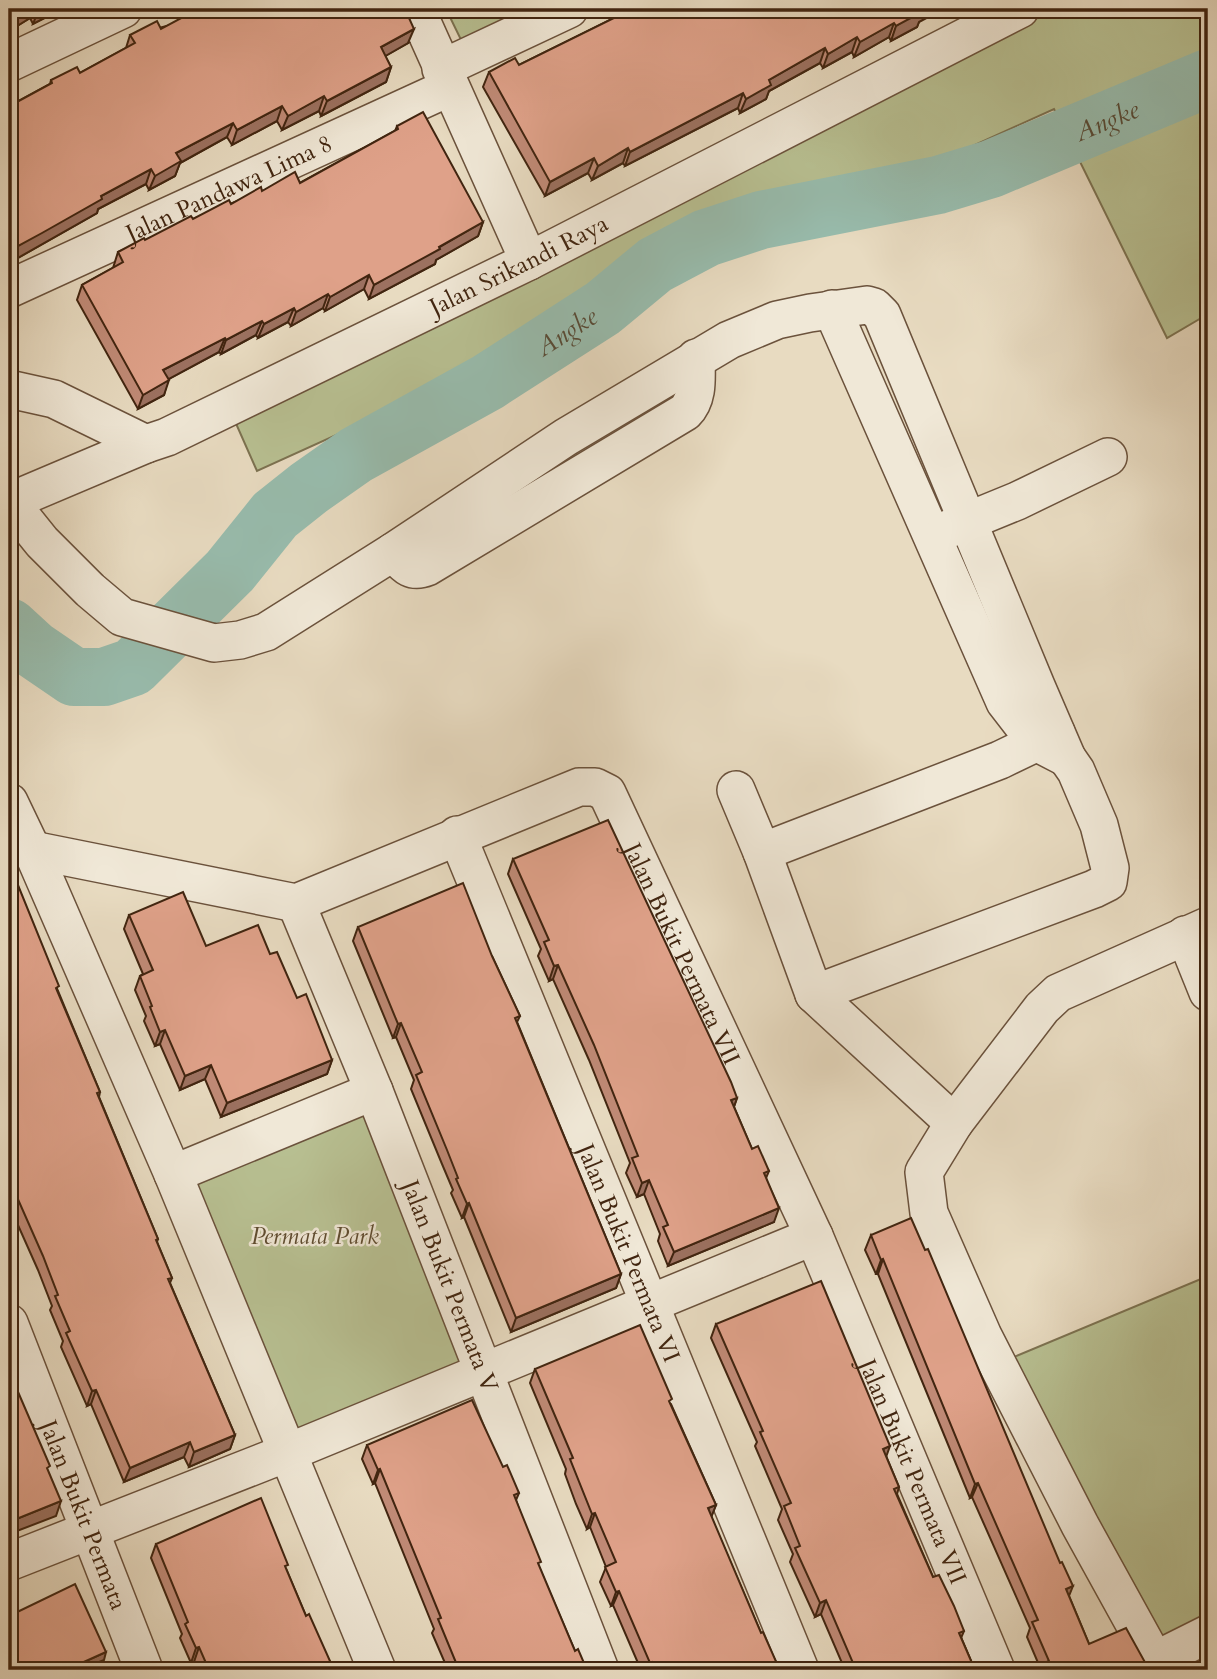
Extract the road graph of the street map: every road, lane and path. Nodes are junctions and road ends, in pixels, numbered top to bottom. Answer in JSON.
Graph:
{"nodes":[{"id":1,"x":123,"y":9,"type":"edge"},
{"id":2,"x":416,"y":9,"type":"edge"},
{"id":3,"x":569,"y":9,"type":"edge"},
{"id":4,"x":1020,"y":9,"type":"edge"},
{"id":5,"x":9,"y":63,"type":"edge"},
{"id":6,"x":446,"y":78,"type":"junction"},
{"id":7,"x":529,"y":261,"type":"junction"},
{"id":8,"x":9,"y":289,"type":"edge"},
{"id":9,"x":832,"y":309,"type":"junction"},
{"id":10,"x":9,"y":389,"type":"edge"},
{"id":11,"x":146,"y":444,"type":"junction"},
{"id":12,"x":1108,"y":457,"type":"dead end"},
{"id":13,"x":9,"y":501,"type":"edge"},
{"id":14,"x":967,"y":523,"type":"junction"},
{"id":15,"x":931,"y":535,"type":"junction"},
{"id":16,"x":1054,"y":744,"type":"junction"},
{"id":17,"x":736,"y":790,"type":"dead end"},
{"id":18,"x":9,"y":802,"type":"edge"},
{"id":19,"x":457,"y":835,"type":"junction"},
{"id":20,"x":32,"y":850,"type":"junction"},
{"id":21,"x":762,"y":852,"type":"junction"},
{"id":22,"x":296,"y":903,"type":"junction"},
{"id":23,"x":1197,"y":930,"type":"edge"},
{"id":24,"x":1208,"y":992,"type":"edge"},
{"id":25,"x":814,"y":993,"type":"junction"},
{"id":26,"x":374,"y":1091,"type":"junction"},
{"id":27,"x":954,"y":1123,"type":"junction"},
{"id":28,"x":173,"y":1174,"type":"junction"},
{"id":29,"x":814,"y":1236,"type":"junction"},
{"id":30,"x":650,"y":1305,"type":"junction"},
{"id":31,"x":9,"y":1323,"type":"edge"},
{"id":32,"x":484,"y":1371,"type":"junction"},
{"id":33,"x":289,"y":1452,"type":"junction"},
{"id":34,"x":90,"y":1529,"type":"junction"},
{"id":35,"x":9,"y":1562,"type":"edge"},
{"id":36,"x":1208,"y":1634,"type":"edge"},
{"id":37,"x":1157,"y":1665,"type":"edge"},
{"id":38,"x":141,"y":1669,"type":"edge"},
{"id":39,"x":377,"y":1670,"type":"edge"},
{"id":40,"x":600,"y":1670,"type":"edge"},
{"id":41,"x":800,"y":1670,"type":"edge"},
{"id":42,"x":996,"y":1670,"type":"edge"}],
"edges":[{"from":1,"to":5,"type":"street"},
{"from":2,"to":6,"type":"street"},
{"from":3,"to":6,"type":"street","name":"Jalan Pandawa Lima 8"},
{"from":4,"to":7,"type":"street","name":"Jalan Srikandi Raya"},
{"from":6,"to":7,"type":"street"},
{"from":6,"to":8,"type":"street","name":"Jalan Pandawa Lima 8"},
{"from":7,"to":11,"type":"street","name":"Jalan Srikandi Raya"},
{"from":9,"to":13,"type":"street"},
{"from":9,"to":14,"type":"street"},
{"from":9,"to":15,"type":"street"},
{"from":10,"to":11,"type":"street"},
{"from":11,"to":13,"type":"street","name":"Jalan Srikandi Raya"},
{"from":12,"to":14,"type":"street"},
{"from":14,"to":15,"type":"street"},
{"from":14,"to":16,"type":"street"},
{"from":15,"to":16,"type":"street"},
{"from":16,"to":21,"type":"street"},
{"from":16,"to":25,"type":"street"},
{"from":17,"to":21,"type":"street"},
{"from":18,"to":20,"type":"street"},
{"from":19,"to":22,"type":"street","name":"Jalan Bukit Permata VII"},
{"from":19,"to":29,"type":"street","name":"Jalan Bukit Permata VII"},
{"from":19,"to":30,"type":"street","name":"Jalan Bukit Permata VI"},
{"from":20,"to":22,"type":"street"},
{"from":20,"to":28,"type":"street"},
{"from":21,"to":25,"type":"street"},
{"from":22,"to":26,"type":"street","name":"Jalan Bukit Permata V"},
{"from":23,"to":24,"type":"street"},
{"from":23,"to":27,"type":"street"},
{"from":25,"to":27,"type":"street"},
{"from":26,"to":28,"type":"street"},
{"from":26,"to":32,"type":"street","name":"Jalan Bukit Permata V"},
{"from":27,"to":37,"type":"street"},
{"from":28,"to":33,"type":"street"},
{"from":29,"to":30,"type":"street"},
{"from":29,"to":42,"type":"street","name":"Jalan Bukit Permata VII"},
{"from":30,"to":32,"type":"street"},
{"from":30,"to":41,"type":"street","name":"Jalan Bukit Permata VI"},
{"from":31,"to":34,"type":"street","name":"Jalan Bukit Permata"},
{"from":32,"to":33,"type":"street"},
{"from":32,"to":40,"type":"street","name":"Jalan Bukit Permata V"},
{"from":33,"to":34,"type":"street"},
{"from":33,"to":39,"type":"street"},
{"from":34,"to":35,"type":"street"},
{"from":34,"to":38,"type":"street","name":"Jalan Bukit Permata"},
{"from":36,"to":37,"type":"street"}]}
